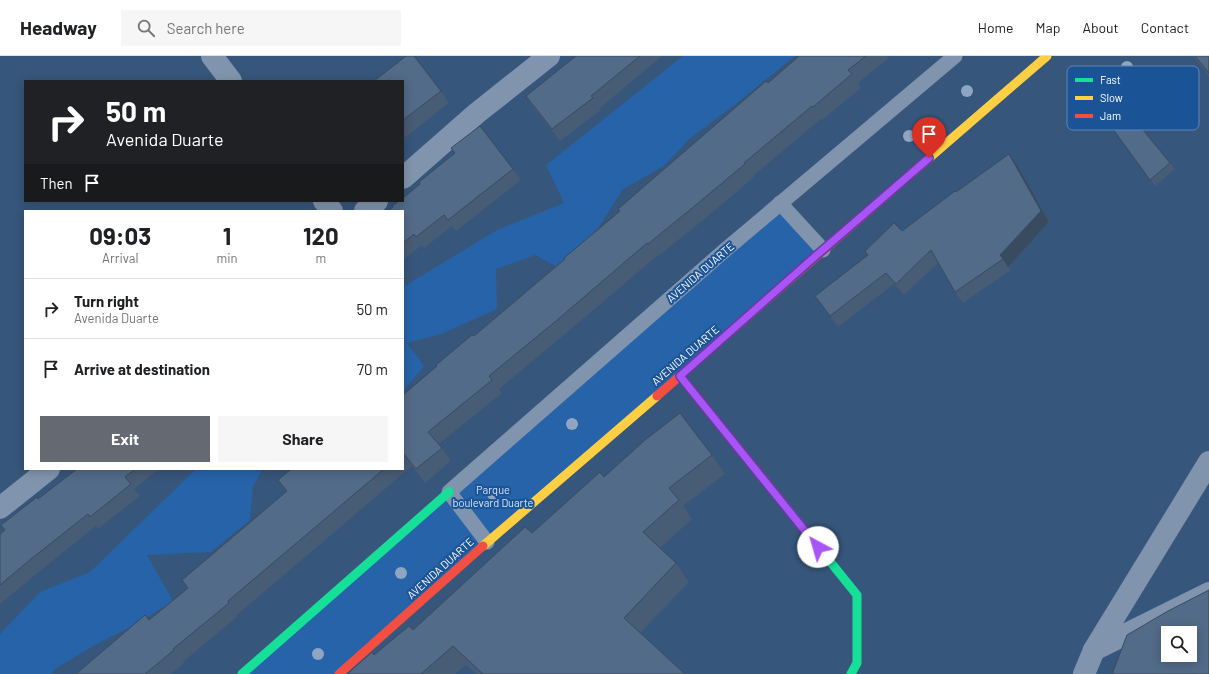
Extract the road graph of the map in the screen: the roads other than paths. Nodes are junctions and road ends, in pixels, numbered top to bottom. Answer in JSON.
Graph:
{"nodes":[{"id":1,"x":212,"y":56,"type":"edge"},
{"id":2,"x":549,"y":56,"type":"edge"},
{"id":3,"x":955,"y":56,"type":"edge"},
{"id":4,"x":1047,"y":56,"type":"edge"},
{"id":5,"x":230,"y":80,"type":"edge"},
{"id":6,"x":404,"y":177,"type":"edge"},
{"id":7,"x":325,"y":202,"type":"edge"},
{"id":8,"x":376,"y":202,"type":"edge"},
{"id":9,"x":780,"y":203,"type":"junction"},
{"id":10,"x":331,"y":210,"type":"edge"},
{"id":11,"x":366,"y":210,"type":"edge"},
{"id":12,"x":823,"y":250,"type":"junction"},
{"id":13,"x":680,"y":376,"type":"junction"},
{"id":14,"x":1209,"y":462,"type":"edge"},
{"id":15,"x":48,"y":470,"type":"edge"},
{"id":16,"x":449,"y":492,"type":"junction"},
{"id":17,"x":0,"y":508,"type":"edge"},
{"id":18,"x":487,"y":542,"type":"junction"},
{"id":19,"x":1209,"y":592,"type":"edge"},
{"id":20,"x":1094,"y":650,"type":"junction"},
{"id":21,"x":242,"y":674,"type":"edge"},
{"id":22,"x":339,"y":674,"type":"edge"},
{"id":23,"x":851,"y":674,"type":"edge"},
{"id":24,"x":1084,"y":674,"type":"edge"}],
"edges":[{"from":1,"to":5,"type":"street"},
{"from":2,"to":6,"type":"street"},
{"from":3,"to":9,"type":"lane","name":"AVENIDA DUARTE"},
{"from":4,"to":12,"type":"main road","name":"AVENIDA DUARTE"},
{"from":7,"to":10,"type":"street"},
{"from":8,"to":11,"type":"street"},
{"from":9,"to":12,"type":"lane"},
{"from":9,"to":16,"type":"lane","name":"AVENIDA DUARTE"},
{"from":12,"to":13,"type":"main road","name":"AVENIDA DUARTE"},
{"from":13,"to":18,"type":"main road","name":"AVENIDA DUARTE"},
{"from":13,"to":23,"type":"main road"},
{"from":14,"to":20,"type":"street"},
{"from":15,"to":17,"type":"street"},
{"from":16,"to":18,"type":"lane"},
{"from":16,"to":21,"type":"main road"},
{"from":18,"to":22,"type":"main road","name":"AVENIDA DUARTE"},
{"from":19,"to":20,"type":"street"},
{"from":20,"to":24,"type":"street"}]}
